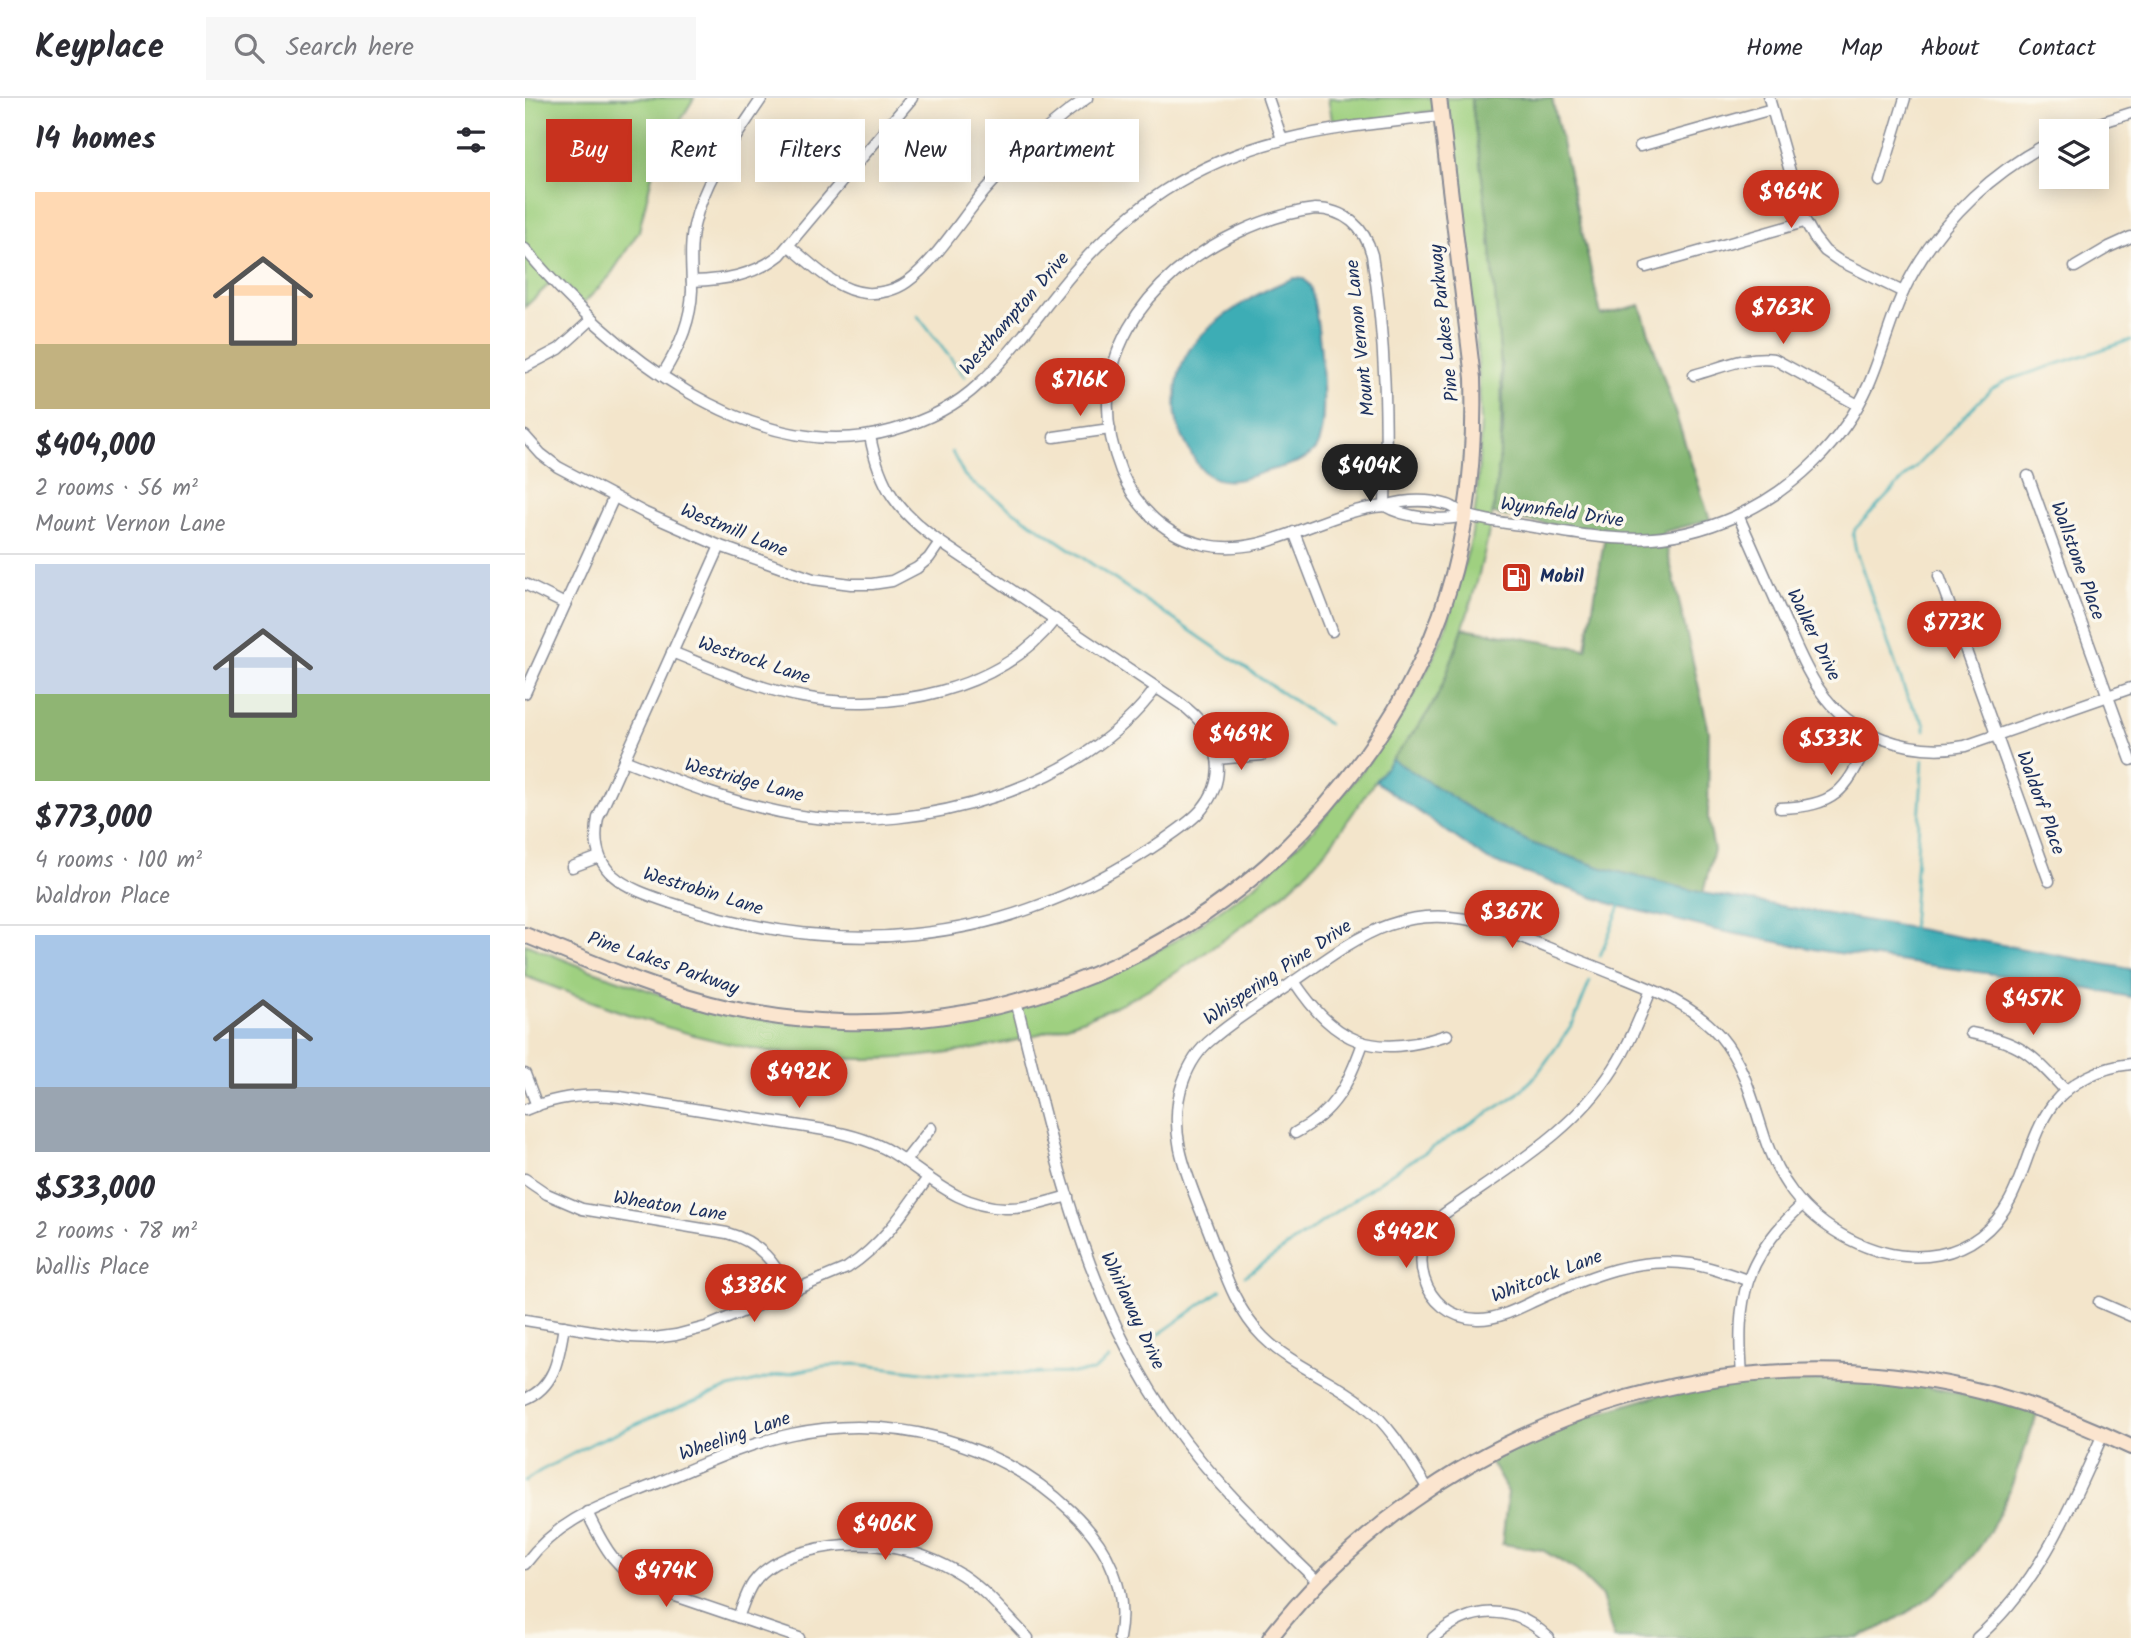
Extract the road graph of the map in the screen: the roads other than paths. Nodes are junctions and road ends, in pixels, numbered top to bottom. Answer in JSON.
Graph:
{"nodes":[{"id":1,"x":762,"y":98,"type":"edge"},
{"id":2,"x":912,"y":98,"type":"edge"},
{"id":3,"x":1087,"y":98,"type":"edge"},
{"id":4,"x":1268,"y":98,"type":"edge"},
{"id":5,"x":1439,"y":98,"type":"edge"},
{"id":6,"x":1769,"y":98,"type":"edge"},
{"id":7,"x":1905,"y":98,"type":"edge"},
{"id":8,"x":1772,"y":109,"type":"junction"},
{"id":9,"x":2131,"y":113,"type":"edge"},
{"id":10,"x":1441,"y":116,"type":"junction"},
{"id":11,"x":2109,"y":120,"type":"edge"},
{"id":12,"x":1282,"y":139,"type":"junction"},
{"id":13,"x":1640,"y":146,"type":"dead end"},
{"id":14,"x":2039,"y":150,"type":"edge"},
{"id":15,"x":1879,"y":181,"type":"dead end"},
{"id":16,"x":1804,"y":222,"type":"junction"},
{"id":17,"x":2131,"y":237,"type":"edge"},
{"id":18,"x":789,"y":246,"type":"junction"},
{"id":19,"x":525,"y":249,"type":"edge"},
{"id":20,"x":1646,"y":267,"type":"dead end"},
{"id":21,"x":2074,"y":267,"type":"dead end"},
{"id":22,"x":692,"y":281,"type":"junction"},
{"id":23,"x":1903,"y":292,"type":"junction"},
{"id":24,"x":591,"y":320,"type":"junction"},
{"id":25,"x":525,"y":367,"type":"edge"},
{"id":26,"x":662,"y":375,"type":"junction"},
{"id":27,"x":1694,"y":375,"type":"dead end"},
{"id":28,"x":1858,"y":405,"type":"junction"},
{"id":29,"x":1110,"y":429,"type":"junction"},
{"id":30,"x":525,"y":436,"type":"edge"},
{"id":31,"x":870,"y":436,"type":"junction"},
{"id":32,"x":1054,"y":437,"type":"dead end"},
{"id":33,"x":2028,"y":476,"type":"dead end"},
{"id":34,"x":614,"y":497,"type":"junction"},
{"id":35,"x":1385,"y":506,"type":"junction"},
{"id":36,"x":1465,"y":515,"type":"junction"},
{"id":37,"x":1738,"y":515,"type":"junction"},
{"id":38,"x":1294,"y":532,"type":"junction"},
{"id":39,"x":940,"y":542,"type":"junction"},
{"id":40,"x":720,"y":546,"type":"junction"},
{"id":41,"x":1939,"y":576,"type":"dead end"},
{"id":42,"x":525,"y":584,"type":"edge"},
{"id":43,"x":565,"y":604,"type":"junction"},
{"id":44,"x":1055,"y":619,"type":"junction"},
{"id":45,"x":1332,"y":631,"type":"dead end"},
{"id":46,"x":672,"y":652,"type":"junction"},
{"id":47,"x":1156,"y":688,"type":"junction"},
{"id":48,"x":2131,"y":688,"type":"edge"},
{"id":49,"x":525,"y":693,"type":"edge"},
{"id":50,"x":2107,"y":697,"type":"junction"},
{"id":51,"x":1873,"y":735,"type":"junction"},
{"id":52,"x":1998,"y":736,"type":"junction"},
{"id":53,"x":1262,"y":755,"type":"dead end"},
{"id":54,"x":1217,"y":759,"type":"junction"},
{"id":55,"x":624,"y":760,"type":"junction"},
{"id":56,"x":2131,"y":760,"type":"edge"},
{"id":57,"x":1780,"y":808,"type":"dead end"},
{"id":58,"x":599,"y":857,"type":"junction"},
{"id":59,"x":572,"y":867,"type":"dead end"},
{"id":60,"x":2049,"y":881,"type":"dead end"},
{"id":61,"x":525,"y":935,"type":"edge"},
{"id":62,"x":1294,"y":981,"type":"junction"},
{"id":63,"x":1651,"y":990,"type":"junction"},
{"id":64,"x":1016,"y":1001,"type":"junction"},
{"id":65,"x":1971,"y":1033,"type":"dead end"},
{"id":66,"x":1447,"y":1035,"type":"dead end"},
{"id":67,"x":1363,"y":1043,"type":"junction"},
{"id":68,"x":2131,"y":1065,"type":"edge"},
{"id":69,"x":525,"y":1074,"type":"edge"},
{"id":70,"x":2066,"y":1091,"type":"junction"},
{"id":71,"x":537,"y":1105,"type":"junction"},
{"id":72,"x":525,"y":1110,"type":"edge"},
{"id":73,"x":931,"y":1128,"type":"dead end"},
{"id":74,"x":1295,"y":1133,"type":"dead end"},
{"id":75,"x":905,"y":1161,"type":"junction"},
{"id":76,"x":525,"y":1179,"type":"edge"},
{"id":77,"x":927,"y":1179,"type":"junction"},
{"id":78,"x":1068,"y":1196,"type":"junction"},
{"id":79,"x":1802,"y":1205,"type":"junction"},
{"id":80,"x":1747,"y":1280,"type":"junction"},
{"id":81,"x":789,"y":1293,"type":"junction"},
{"id":82,"x":2099,"y":1302,"type":"dead end"},
{"id":83,"x":2131,"y":1315,"type":"edge"},
{"id":84,"x":525,"y":1320,"type":"edge"},
{"id":85,"x":564,"y":1326,"type":"junction"},
{"id":86,"x":1742,"y":1375,"type":"junction"},
{"id":87,"x":525,"y":1399,"type":"edge"},
{"id":88,"x":2103,"y":1434,"type":"junction"},
{"id":89,"x":2131,"y":1447,"type":"edge"},
{"id":90,"x":1428,"y":1489,"type":"junction"},
{"id":91,"x":587,"y":1512,"type":"junction"},
{"id":92,"x":525,"y":1564,"type":"edge"},
{"id":93,"x":1318,"y":1582,"type":"junction"},
{"id":94,"x":739,"y":1618,"type":"junction"},
{"id":95,"x":1984,"y":1636,"type":"edge"},
{"id":96,"x":799,"y":1638,"type":"edge"},
{"id":97,"x":1028,"y":1638,"type":"edge"},
{"id":98,"x":1119,"y":1638,"type":"edge"},
{"id":99,"x":1270,"y":1638,"type":"edge"},
{"id":100,"x":1433,"y":1638,"type":"edge"},
{"id":101,"x":1549,"y":1638,"type":"edge"}],
"edges":[{"from":1,"to":22,"type":"street"},
{"from":2,"to":18,"type":"street"},
{"from":3,"to":18,"type":"street"},
{"from":4,"to":12,"type":"street"},
{"from":5,"to":10,"type":"street","name":"Pine Lakes Parkway"},
{"from":6,"to":8,"type":"street"},
{"from":7,"to":15,"type":"street"},
{"from":8,"to":13,"type":"street"},
{"from":8,"to":16,"type":"street"},
{"from":9,"to":11,"type":"street"},
{"from":10,"to":12,"type":"street","name":"Westhampton Drive"},
{"from":10,"to":36,"type":"street","name":"Pine Lakes Parkway"},
{"from":12,"to":31,"type":"street","name":"Westhampton Drive"},
{"from":14,"to":23,"type":"street","name":"Wynnfield Drive"},
{"from":16,"to":20,"type":"street"},
{"from":16,"to":23,"type":"street"},
{"from":17,"to":21,"type":"street"},
{"from":18,"to":22,"type":"street"},
{"from":19,"to":24,"type":"street","name":"Westhampton Drive"},
{"from":22,"to":26,"type":"street"},
{"from":23,"to":28,"type":"street","name":"Wynnfield Drive"},
{"from":24,"to":25,"type":"street"},
{"from":24,"to":26,"type":"street","name":"Westhampton Drive"},
{"from":26,"to":31,"type":"street","name":"Westhampton Drive"},
{"from":27,"to":28,"type":"street"},
{"from":28,"to":37,"type":"street","name":"Wynnfield Drive"},
{"from":29,"to":32,"type":"street"},
{"from":29,"to":35,"type":"street","name":"Mount Vernon Lane"},
{"from":29,"to":38,"type":"street","name":"Mount Vernon Lane"},
{"from":30,"to":34,"type":"street","name":"Westmill Lane"},
{"from":31,"to":39,"type":"street"},
{"from":33,"to":50,"type":"street","name":"Wallstone Place"},
{"from":34,"to":40,"type":"street","name":"Westmill Lane"},
{"from":34,"to":43,"type":"street"},
{"from":35,"to":36,"type":"street","name":"Mount Vernon Lane"},
{"from":35,"to":38,"type":"street","name":"Mount Vernon Lane"},
{"from":36,"to":37,"type":"street","name":"Wynnfield Drive"},
{"from":36,"to":64,"type":"street","name":"Pine Lakes Parkway"},
{"from":37,"to":51,"type":"street","name":"Walker Drive"},
{"from":38,"to":45,"type":"street"},
{"from":39,"to":40,"type":"street","name":"Westmill Lane"},
{"from":39,"to":44,"type":"street"},
{"from":40,"to":46,"type":"street"},
{"from":41,"to":52,"type":"street","name":"Waldorf Place"},
{"from":42,"to":43,"type":"street"},
{"from":43,"to":49,"type":"street"},
{"from":44,"to":46,"type":"street","name":"Westrock Lane"},
{"from":44,"to":47,"type":"street"},
{"from":46,"to":55,"type":"street"},
{"from":47,"to":54,"type":"street"},
{"from":47,"to":55,"type":"street","name":"Westridge Lane"},
{"from":48,"to":50,"type":"street","name":"Walker Drive"},
{"from":50,"to":52,"type":"street","name":"Walker Drive"},
{"from":50,"to":56,"type":"street","name":"Wallstone Place"},
{"from":51,"to":52,"type":"street","name":"Walker Drive"},
{"from":51,"to":57,"type":"street"},
{"from":52,"to":60,"type":"street","name":"Waldorf Place"},
{"from":53,"to":54,"type":"street"},
{"from":54,"to":58,"type":"street","name":"Westrobin Lane"},
{"from":55,"to":58,"type":"street"},
{"from":58,"to":59,"type":"street"},
{"from":61,"to":64,"type":"street","name":"Pine Lakes Parkway"},
{"from":62,"to":63,"type":"street","name":"Whispering Pine Drive"},
{"from":62,"to":67,"type":"street"},
{"from":62,"to":90,"type":"street","name":"Whispering Pine Drive"},
{"from":63,"to":79,"type":"street","name":"Whispering Pine Drive"},
{"from":63,"to":80,"type":"street","name":"Whitcock Lane"},
{"from":64,"to":78,"type":"street","name":"Whirlaway Drive"},
{"from":65,"to":70,"type":"street"},
{"from":66,"to":67,"type":"street"},
{"from":67,"to":74,"type":"street"},
{"from":68,"to":70,"type":"street","name":"Whispering Pine Drive"},
{"from":69,"to":71,"type":"street"},
{"from":70,"to":79,"type":"street","name":"Whispering Pine Drive"},
{"from":71,"to":72,"type":"street"},
{"from":71,"to":75,"type":"street"},
{"from":73,"to":75,"type":"street"},
{"from":75,"to":77,"type":"street"},
{"from":76,"to":81,"type":"street","name":"Wheaton Lane"},
{"from":77,"to":78,"type":"street"},
{"from":77,"to":81,"type":"street"},
{"from":78,"to":93,"type":"street","name":"Whirlaway Drive"},
{"from":79,"to":80,"type":"street"},
{"from":80,"to":86,"type":"street"},
{"from":81,"to":85,"type":"street"},
{"from":82,"to":83,"type":"street"},
{"from":84,"to":85,"type":"street"},
{"from":85,"to":87,"type":"street"},
{"from":86,"to":88,"type":"street"},
{"from":86,"to":90,"type":"street"},
{"from":88,"to":89,"type":"street"},
{"from":88,"to":95,"type":"street"},
{"from":90,"to":93,"type":"street"},
{"from":91,"to":92,"type":"street","name":"Wheeling Lane"},
{"from":91,"to":94,"type":"street"},
{"from":91,"to":98,"type":"street","name":"Wheeling Lane"},
{"from":93,"to":99,"type":"street"},
{"from":94,"to":96,"type":"street"},
{"from":94,"to":97,"type":"street"},
{"from":100,"to":101,"type":"street"}]}
